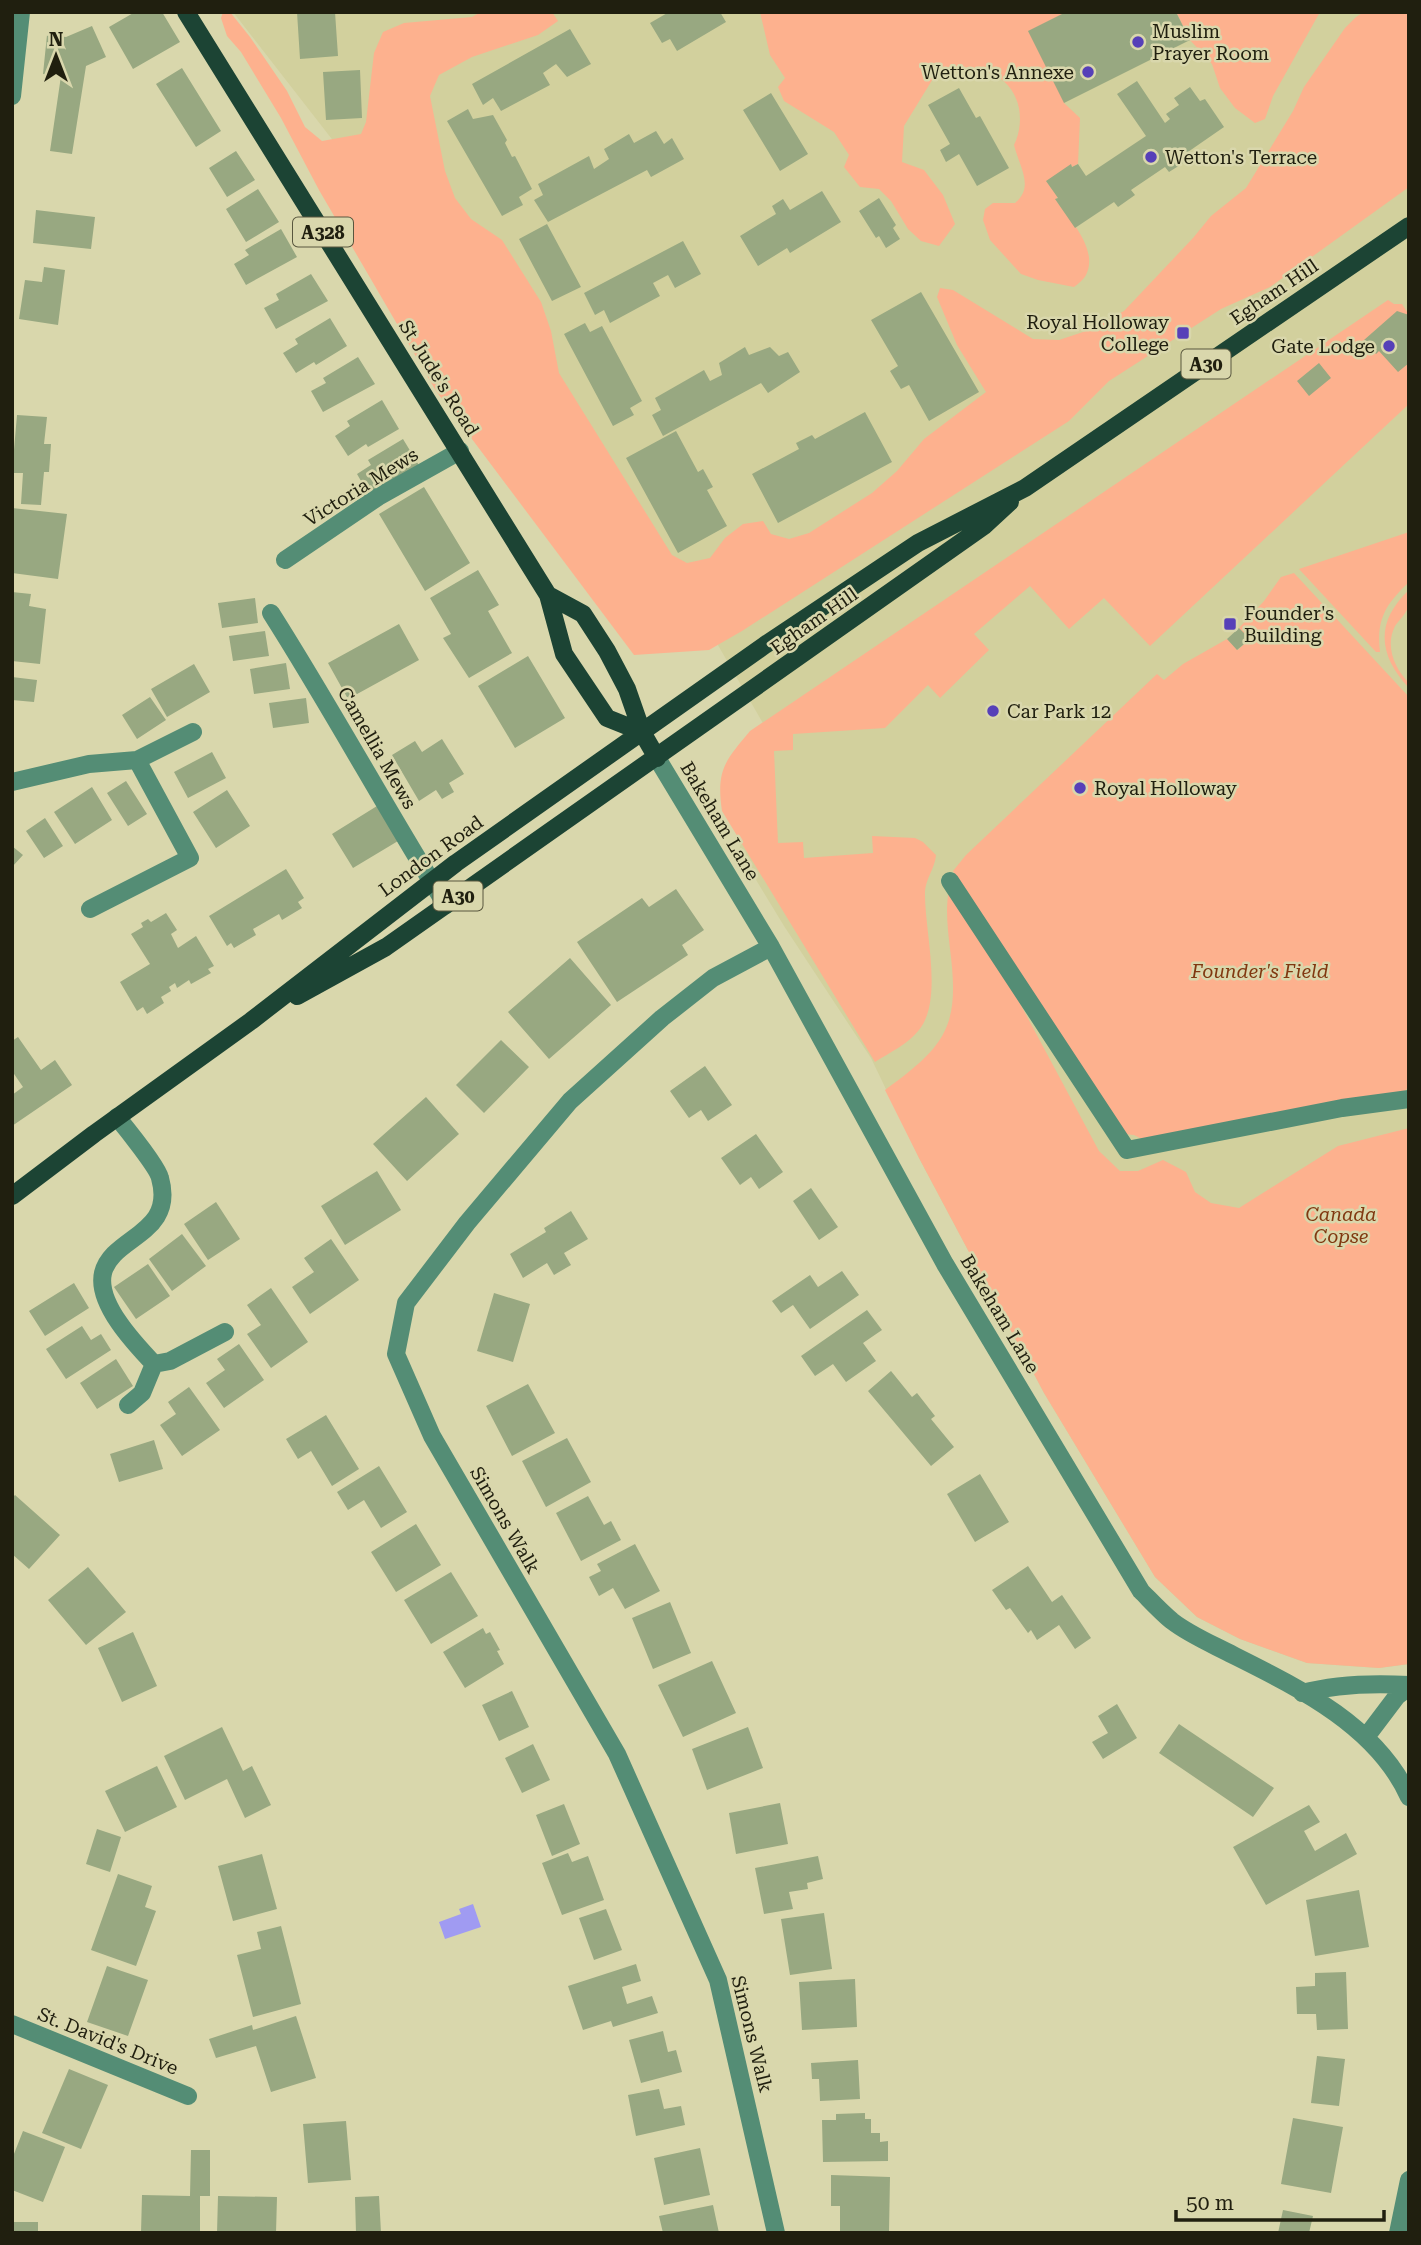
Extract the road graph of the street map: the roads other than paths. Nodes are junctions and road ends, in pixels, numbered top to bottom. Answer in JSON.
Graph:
{"nodes":[{"id":1,"x":21,"y":12,"type":"edge"},
{"id":2,"x":186,"y":12,"type":"edge"},
{"id":3,"x":12,"y":96,"type":"edge"},
{"id":4,"x":1409,"y":226,"type":"edge"},
{"id":5,"x":460,"y":451,"type":"junction"},
{"id":6,"x":1025,"y":488,"type":"junction"},
{"id":7,"x":285,"y":560,"type":"dead end"},
{"id":8,"x":548,"y":595,"type":"junction"},
{"id":9,"x":271,"y":613,"type":"dead end"},
{"id":10,"x":193,"y":732,"type":"dead end"},
{"id":11,"x":642,"y":732,"type":"junction"},
{"id":12,"x":657,"y":758,"type":"junction"},
{"id":13,"x":137,"y":760,"type":"junction"},
{"id":14,"x":12,"y":782,"type":"edge"},
{"id":15,"x":950,"y":881,"type":"dead end"},
{"id":16,"x":431,"y":882,"type":"junction"},
{"id":17,"x":446,"y":905,"type":"junction"},
{"id":18,"x":90,"y":909,"type":"dead end"},
{"id":19,"x":771,"y":947,"type":"junction"},
{"id":20,"x":251,"y":1021,"type":"junction"},
{"id":21,"x":1409,"y":1099,"type":"edge"},
{"id":22,"x":117,"y":1117,"type":"junction"},
{"id":23,"x":12,"y":1196,"type":"edge"},
{"id":24,"x":225,"y":1332,"type":"dead end"},
{"id":25,"x":154,"y":1364,"type":"junction"},
{"id":26,"x":128,"y":1405,"type":"dead end"},
{"id":27,"x":1409,"y":1686,"type":"edge"},
{"id":28,"x":1302,"y":1693,"type":"junction"},
{"id":29,"x":1366,"y":1737,"type":"junction"},
{"id":30,"x":1409,"y":1797,"type":"edge"},
{"id":31,"x":12,"y":2024,"type":"edge"},
{"id":32,"x":188,"y":2096,"type":"dead end"},
{"id":33,"x":1409,"y":2180,"type":"edge"},
{"id":34,"x":776,"y":2233,"type":"edge"},
{"id":35,"x":1398,"y":2233,"type":"edge"}],
"edges":[{"from":1,"to":3,"type":"street"},
{"from":2,"to":5,"type":"main road","name":"St Jude's Road","number":"A328"},
{"from":4,"to":6,"type":"main road","name":"Egham Hill","number":"A30"},
{"from":5,"to":7,"type":"street","name":"Victoria Mews"},
{"from":5,"to":8,"type":"main road","name":"St Jude's Road","number":"A328"},
{"from":6,"to":11,"type":"main road","name":"Egham Hill","number":"A30"},
{"from":6,"to":12,"type":"main road","name":"Egham Hill","number":"A30"},
{"from":8,"to":11,"type":"main road"},
{"from":8,"to":11,"type":"main road"},
{"from":9,"to":16,"type":"street","name":"Camellia Mews"},
{"from":10,"to":13,"type":"street"},
{"from":11,"to":12,"type":"main road"},
{"from":11,"to":16,"type":"main road","name":"London Road","number":"A30"},
{"from":12,"to":17,"type":"main road","name":"London Road","number":"A30"},
{"from":12,"to":19,"type":"street","name":"Bakeham Lane"},
{"from":13,"to":14,"type":"street"},
{"from":13,"to":18,"type":"street"},
{"from":15,"to":21,"type":"street"},
{"from":16,"to":17,"type":"street","name":"Camellia Mews"},
{"from":16,"to":20,"type":"main road","name":"London Road","number":"A30"},
{"from":17,"to":20,"type":"main road","name":"London Road","number":"A30"},
{"from":19,"to":28,"type":"street","name":"Bakeham Lane"},
{"from":19,"to":34,"type":"street","name":"Simons Walk"},
{"from":20,"to":22,"type":"main road","name":"London Road","number":"A30"},
{"from":22,"to":23,"type":"main road","name":"London Road","number":"A30"},
{"from":22,"to":25,"type":"street"},
{"from":24,"to":25,"type":"street"},
{"from":25,"to":26,"type":"street"},
{"from":27,"to":28,"type":"street"},
{"from":27,"to":29,"type":"street"},
{"from":28,"to":29,"type":"street","name":"Bakeham Lane"},
{"from":29,"to":30,"type":"street","name":"Bakeham Lane"},
{"from":31,"to":32,"type":"street","name":"St. David's Drive"},
{"from":33,"to":35,"type":"street"}]}
